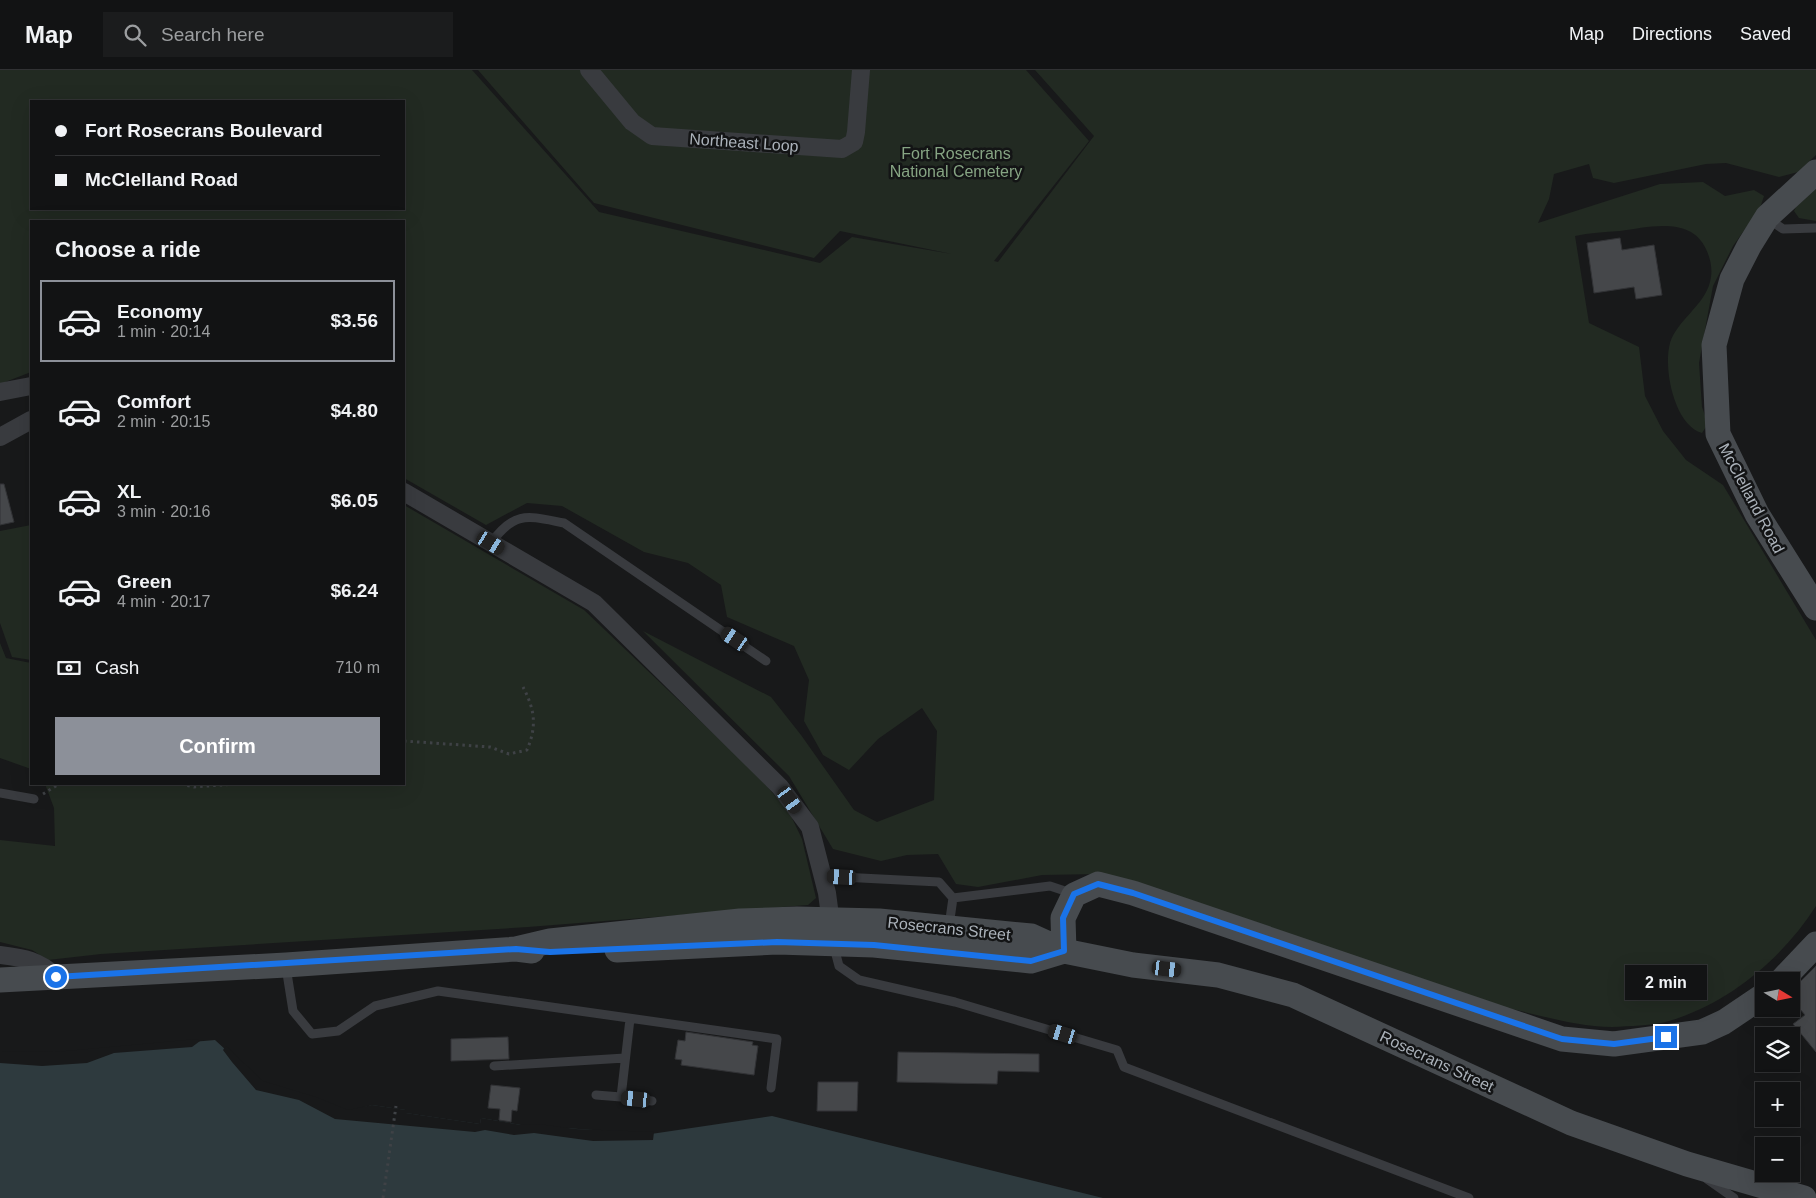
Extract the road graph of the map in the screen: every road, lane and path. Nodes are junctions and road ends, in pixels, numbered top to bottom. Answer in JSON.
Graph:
{"nodes":[{"id":1,"x":589,"y":70,"type":"edge"},
{"id":2,"x":861,"y":70,"type":"edge"},
{"id":3,"x":1816,"y":172,"type":"edge"},
{"id":4,"x":1767,"y":218,"type":"junction"},
{"id":5,"x":1816,"y":228,"type":"edge"},
{"id":6,"x":30,"y":386,"type":"edge"},
{"id":7,"x":0,"y":392,"type":"edge"},
{"id":8,"x":30,"y":421,"type":"edge"},
{"id":9,"x":0,"y":437,"type":"edge"},
{"id":10,"x":405,"y":493,"type":"edge"},
{"id":11,"x":491,"y":543,"type":"junction"},
{"id":12,"x":1816,"y":608,"type":"edge"},
{"id":13,"x":766,"y":661,"type":"dead end"},
{"id":14,"x":523,"y":687,"type":"dead end"},
{"id":15,"x":405,"y":741,"type":"edge"},
{"id":16,"x":56,"y":785,"type":"edge"},
{"id":17,"x":185,"y":785,"type":"edge"},
{"id":18,"x":221,"y":785,"type":"edge"},
{"id":19,"x":0,"y":793,"type":"edge"},
{"id":20,"x":34,"y":799,"type":"joint"},
{"id":21,"x":822,"y":876,"type":"junction"},
{"id":22,"x":1074,"y":894,"type":"junction"},
{"id":23,"x":953,"y":898,"type":"junction"},
{"id":24,"x":949,"y":926,"type":"junction"},
{"id":25,"x":833,"y":932,"type":"junction"},
{"id":26,"x":1816,"y":944,"type":"edge"},
{"id":27,"x":1064,"y":951,"type":"junction"},
{"id":28,"x":0,"y":955,"type":"edge"},
{"id":29,"x":286,"y":965,"type":"junction"},
{"id":30,"x":1790,"y":972,"type":"edge"},
{"id":31,"x":56,"y":977,"type":"junction"},
{"id":32,"x":0,"y":980,"type":"edge"},
{"id":33,"x":1755,"y":1001,"type":"edge"},
{"id":34,"x":630,"y":1019,"type":"junction"},
{"id":35,"x":625,"y":1058,"type":"junction"},
{"id":36,"x":494,"y":1066,"type":"dead end"},
{"id":37,"x":771,"y":1088,"type":"dead end"},
{"id":38,"x":596,"y":1095,"type":"dead end"},
{"id":39,"x":620,"y":1098,"type":"junction"},
{"id":40,"x":652,"y":1101,"type":"dead end"},
{"id":41,"x":396,"y":1106,"type":"dead end"},
{"id":42,"x":1687,"y":1164,"type":"junction"},
{"id":43,"x":383,"y":1198,"type":"edge"},
{"id":44,"x":1469,"y":1198,"type":"edge"},
{"id":45,"x":1734,"y":1198,"type":"edge"},
{"id":46,"x":1804,"y":1198,"type":"edge"}],
"edges":[{"from":1,"to":2,"type":"street","name":"Northeast Loop"},
{"from":3,"to":4,"type":"street","name":"McClelland Road"},
{"from":4,"to":5,"type":"lane"},
{"from":4,"to":12,"type":"street","name":"McClelland Road"},
{"from":6,"to":7,"type":"street"},
{"from":8,"to":9,"type":"street"},
{"from":10,"to":11,"type":"street"},
{"from":11,"to":13,"type":"lane"},
{"from":11,"to":21,"type":"street"},
{"from":14,"to":15,"type":"path"},
{"from":16,"to":20,"type":"path"},
{"from":17,"to":18,"type":"path"},
{"from":19,"to":20,"type":"lane"},
{"from":21,"to":23,"type":"lane"},
{"from":21,"to":25,"type":"street"},
{"from":22,"to":23,"type":"lane"},
{"from":22,"to":27,"type":"street"},
{"from":22,"to":33,"type":"street"},
{"from":23,"to":24,"type":"lane"},
{"from":24,"to":25,"type":"street","name":"Rosecrans Street"},
{"from":24,"to":27,"type":"street","name":"Rosecrans Street"},
{"from":25,"to":27,"type":"street","name":"Rosecrans Street"},
{"from":25,"to":29,"type":"street"},
{"from":25,"to":44,"type":"lane"},
{"from":26,"to":30,"type":"street"},
{"from":27,"to":42,"type":"street","name":"Rosecrans Street"},
{"from":28,"to":31,"type":"street"},
{"from":29,"to":31,"type":"street"},
{"from":29,"to":34,"type":"lane"},
{"from":31,"to":32,"type":"street"},
{"from":34,"to":35,"type":"lane"},
{"from":34,"to":37,"type":"lane"},
{"from":35,"to":36,"type":"lane"},
{"from":35,"to":39,"type":"lane"},
{"from":38,"to":39,"type":"lane"},
{"from":39,"to":40,"type":"lane"},
{"from":41,"to":43,"type":"path"},
{"from":42,"to":45,"type":"lane"},
{"from":42,"to":46,"type":"street","name":"Rosecrans Street"}]}
